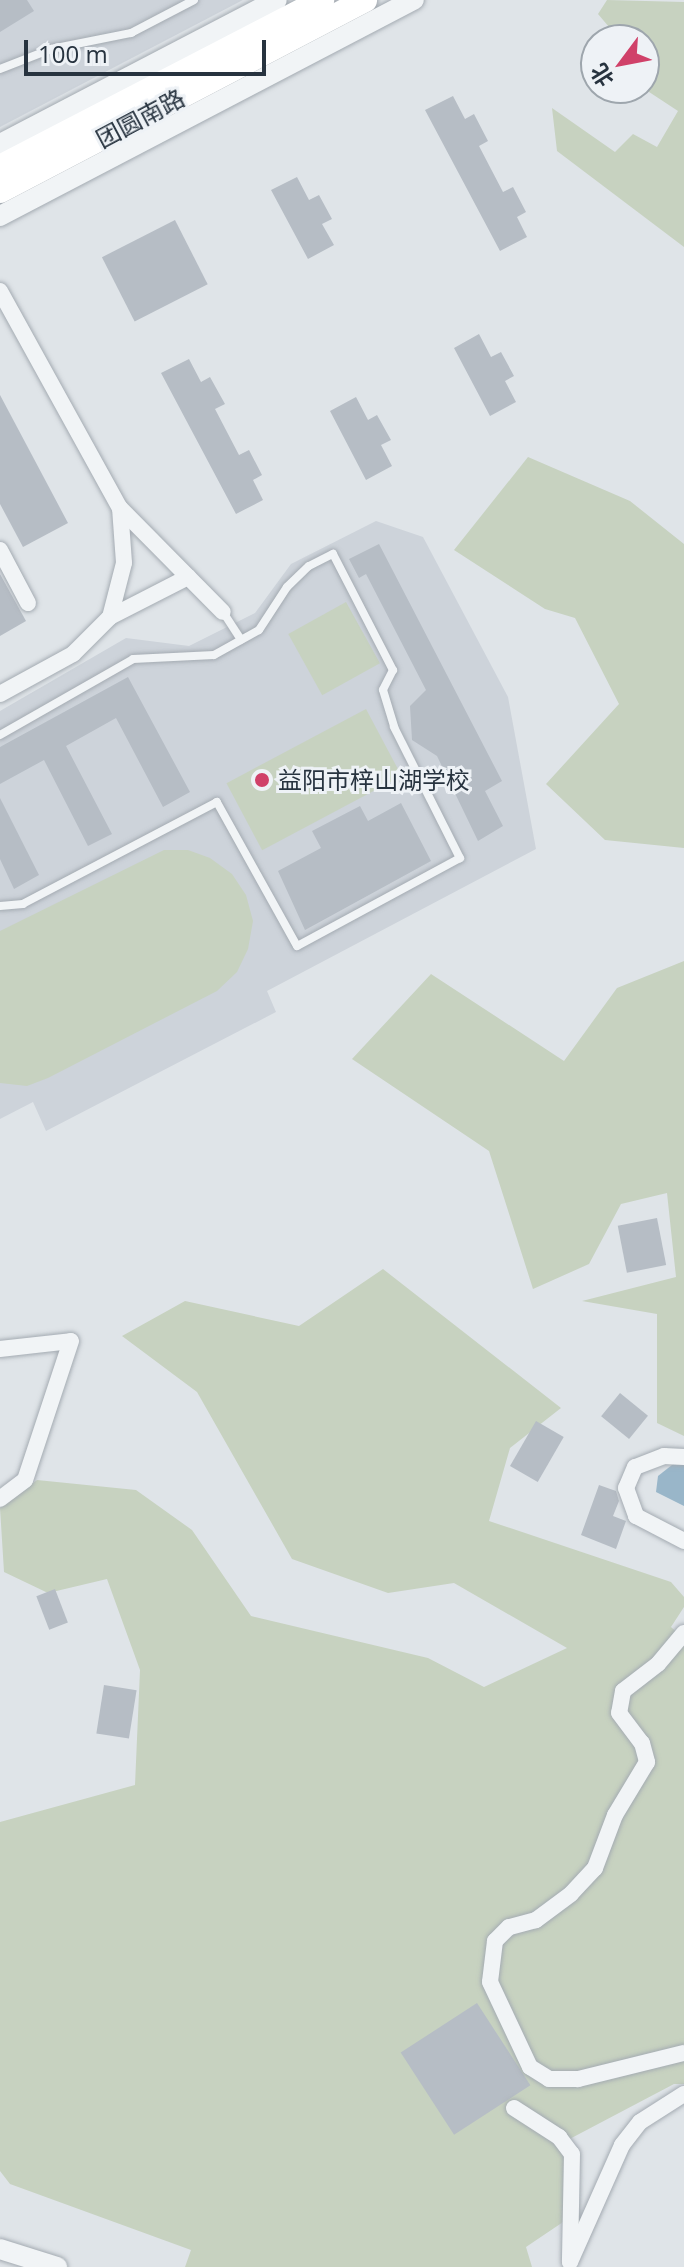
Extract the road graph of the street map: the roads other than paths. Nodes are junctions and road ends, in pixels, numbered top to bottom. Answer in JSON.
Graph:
{"nodes":[{"id":1,"x":194,"y":0,"type":"edge"},
{"id":2,"x":277,"y":0,"type":"edge"},
{"id":3,"x":322,"y":0,"type":"edge"},
{"id":4,"x":365,"y":0,"type":"edge"},
{"id":5,"x":414,"y":0,"type":"edge"},
{"id":6,"x":0,"y":69,"type":"edge"},
{"id":7,"x":0,"y":144,"type":"edge"},
{"id":8,"x":0,"y":167,"type":"edge"},
{"id":9,"x":0,"y":191,"type":"edge"},
{"id":10,"x":0,"y":216,"type":"edge"},
{"id":11,"x":0,"y":291,"type":"edge"},
{"id":12,"x":120,"y":508,"type":"junction"},
{"id":13,"x":0,"y":550,"type":"edge"},
{"id":14,"x":188,"y":577,"type":"junction"},
{"id":15,"x":28,"y":603,"type":"dead end"},
{"id":16,"x":223,"y":612,"type":"joint"},
{"id":17,"x":110,"y":617,"type":"junction"},
{"id":18,"x":241,"y":640,"type":"junction"},
{"id":19,"x":0,"y":694,"type":"edge"},
{"id":20,"x":0,"y":735,"type":"edge"},
{"id":21,"x":0,"y":906,"type":"edge"},
{"id":22,"x":0,"y":1349,"type":"edge"},
{"id":23,"x":684,"y":1457,"type":"edge"},
{"id":24,"x":0,"y":1499,"type":"edge"},
{"id":25,"x":684,"y":1541,"type":"edge"},
{"id":26,"x":684,"y":1633,"type":"edge"},
{"id":27,"x":684,"y":2053,"type":"edge"},
{"id":28,"x":684,"y":2094,"type":"edge"},
{"id":29,"x":514,"y":2108,"type":"dead end"},
{"id":30,"x":0,"y":2249,"type":"edge"},
{"id":31,"x":57,"y":2267,"type":"edge"}],
"edges":[{"from":1,"to":6,"type":"lane"},
{"from":2,"to":7,"type":"street"},
{"from":3,"to":8,"type":"main road","name":"团圆南路"},
{"from":4,"to":9,"type":"main road","name":"团圆南路"},
{"from":5,"to":10,"type":"street"},
{"from":11,"to":12,"type":"street"},
{"from":12,"to":14,"type":"street"},
{"from":12,"to":17,"type":"street"},
{"from":13,"to":15,"type":"street"},
{"from":14,"to":16,"type":"street"},
{"from":14,"to":17,"type":"street"},
{"from":16,"to":18,"type":"lane"},
{"from":17,"to":19,"type":"street"},
{"from":18,"to":20,"type":"lane"},
{"from":18,"to":21,"type":"lane"},
{"from":22,"to":24,"type":"street"},
{"from":23,"to":25,"type":"street"},
{"from":26,"to":27,"type":"street"},
{"from":28,"to":29,"type":"street"},
{"from":30,"to":31,"type":"street"}]}
